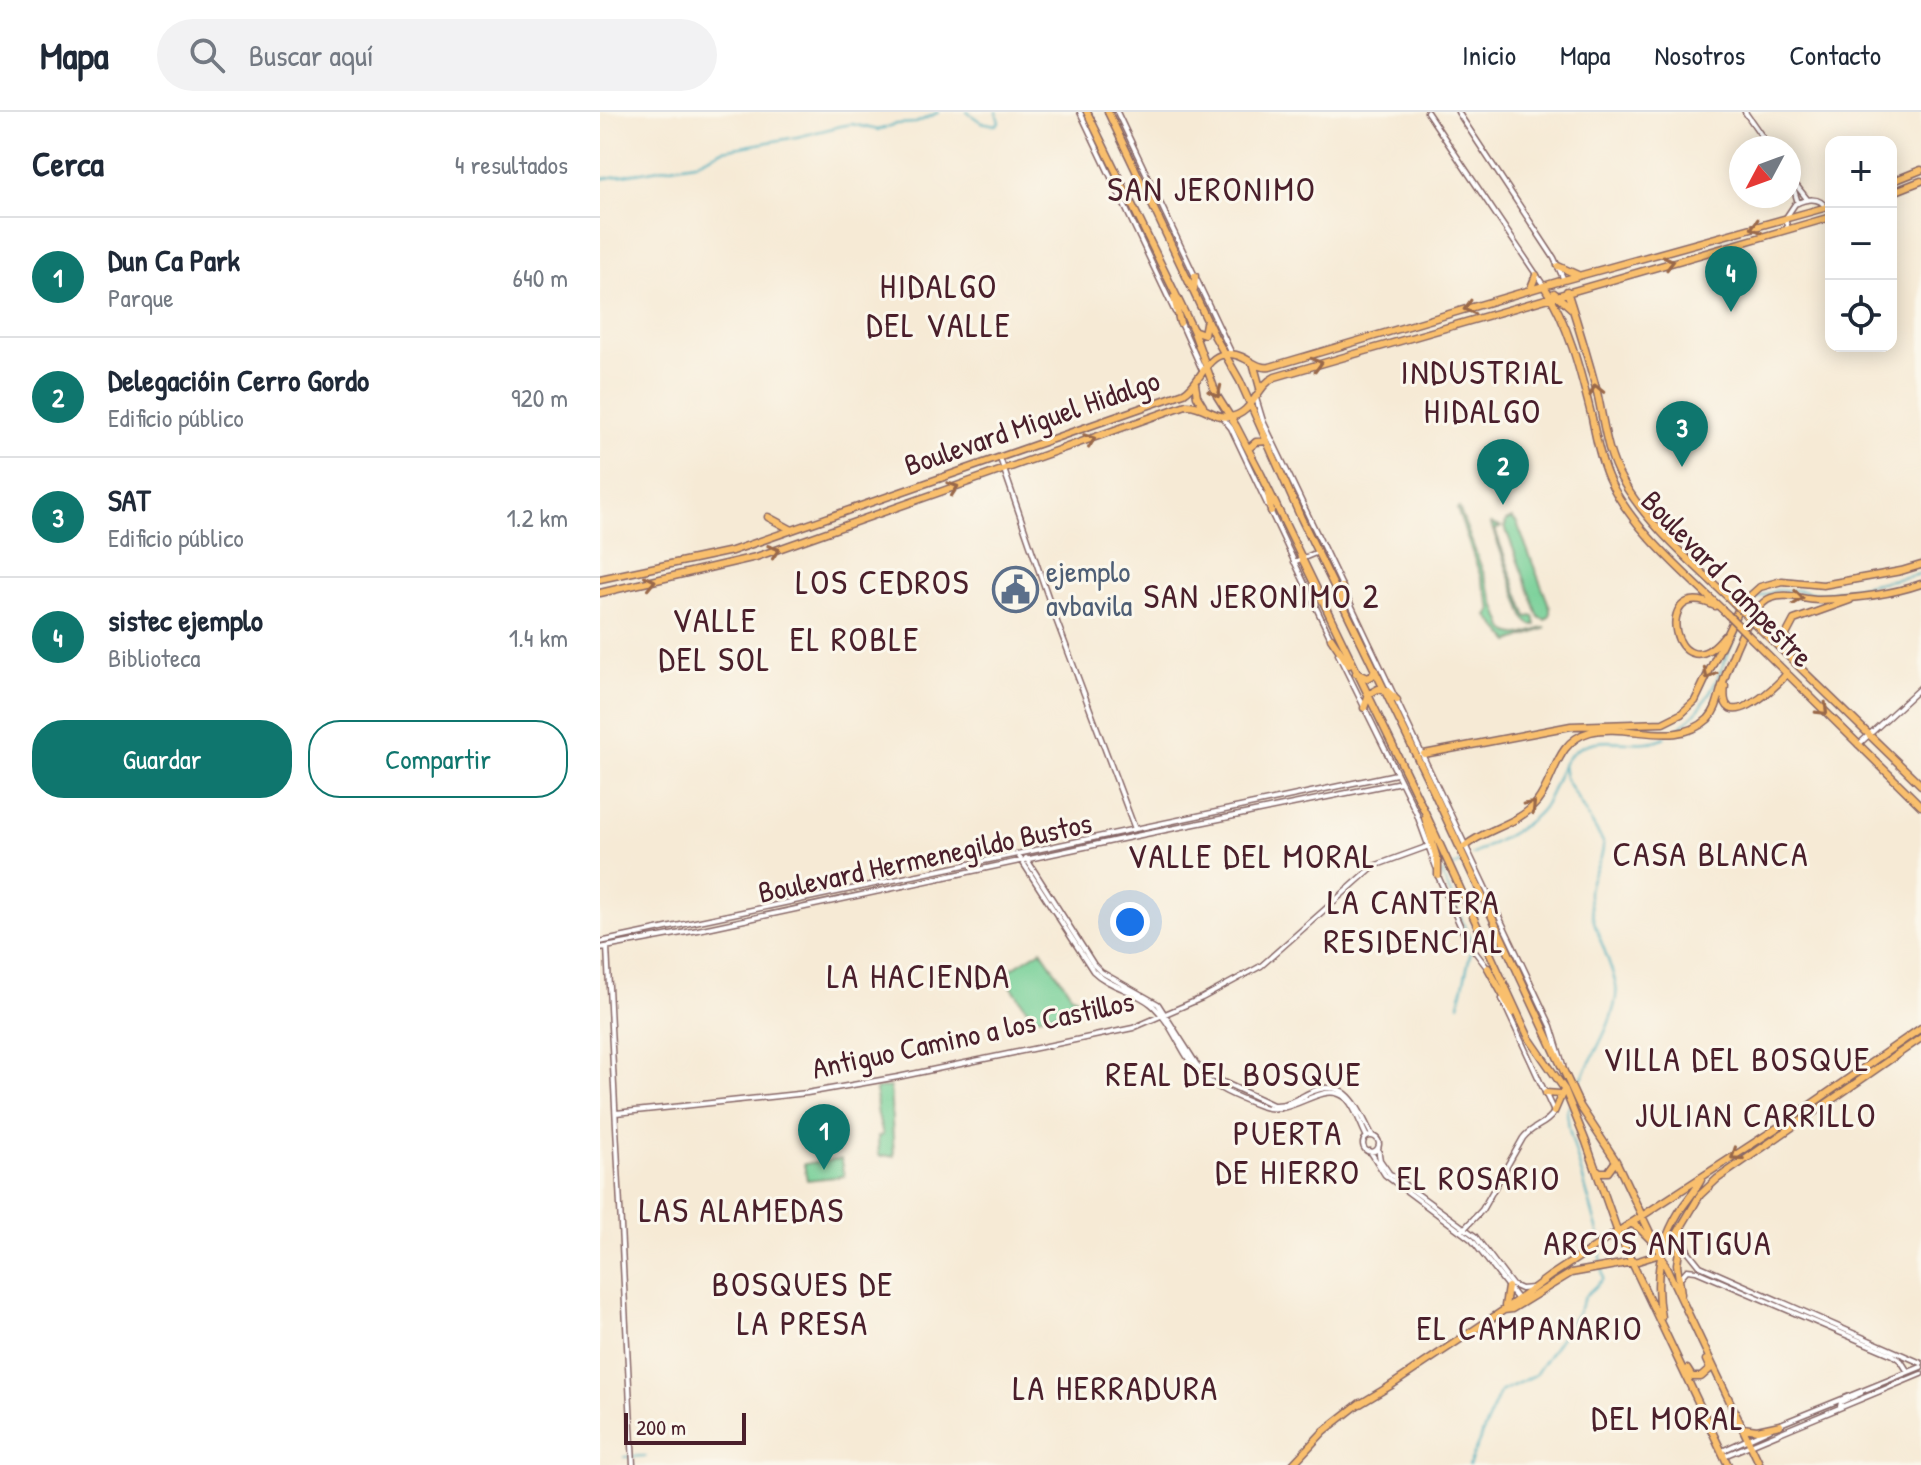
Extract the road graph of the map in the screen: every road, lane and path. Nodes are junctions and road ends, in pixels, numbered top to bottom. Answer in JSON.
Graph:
{"nodes":[{"id":1,"x":1080,"y":112,"type":"edge"},
{"id":2,"x":1087,"y":112,"type":"edge"},
{"id":3,"x":1108,"y":112,"type":"edge"},
{"id":4,"x":1117,"y":112,"type":"edge"},
{"id":5,"x":1427,"y":112,"type":"edge"},
{"id":6,"x":1458,"y":112,"type":"edge"},
{"id":7,"x":1745,"y":112,"type":"edge"},
{"id":8,"x":1762,"y":136,"type":"edge"},
{"id":9,"x":1921,"y":170,"type":"edge"},
{"id":10,"x":1897,"y":180,"type":"edge"},
{"id":11,"x":1921,"y":181,"type":"edge"},
{"id":12,"x":1801,"y":191,"type":"edge"},
{"id":13,"x":1897,"y":191,"type":"edge"},
{"id":14,"x":1807,"y":199,"type":"junction"},
{"id":15,"x":1801,"y":202,"type":"edge"},
{"id":16,"x":1825,"y":204,"type":"edge"},
{"id":17,"x":1791,"y":208,"type":"edge"},
{"id":18,"x":1825,"y":208,"type":"edge"},
{"id":19,"x":1828,"y":208,"type":"edge"},
{"id":20,"x":1785,"y":219,"type":"junction"},
{"id":21,"x":1825,"y":219,"type":"edge"},
{"id":22,"x":1791,"y":228,"type":"junction"},
{"id":23,"x":1558,"y":266,"type":"junction"},
{"id":24,"x":1536,"y":275,"type":"junction"},
{"id":25,"x":1195,"y":276,"type":"junction"},
{"id":26,"x":1581,"y":276,"type":"junction"},
{"id":27,"x":1564,"y":280,"type":"junction"},
{"id":28,"x":1171,"y":286,"type":"junction"},
{"id":29,"x":1544,"y":286,"type":"junction"},
{"id":30,"x":1530,"y":291,"type":"junction"},
{"id":31,"x":1568,"y":292,"type":"junction"},
{"id":32,"x":1195,"y":294,"type":"junction"},
{"id":33,"x":1553,"y":295,"type":"junction"},
{"id":34,"x":1573,"y":311,"type":"junction"},
{"id":35,"x":1204,"y":316,"type":"junction"},
{"id":36,"x":1180,"y":323,"type":"junction"},
{"id":37,"x":1193,"y":330,"type":"junction"},
{"id":38,"x":1229,"y":354,"type":"junction"},
{"id":39,"x":1254,"y":366,"type":"junction"},
{"id":40,"x":1204,"y":368,"type":"junction"},
{"id":41,"x":1195,"y":384,"type":"junction"},
{"id":42,"x":1260,"y":388,"type":"junction"},
{"id":43,"x":1256,"y":398,"type":"junction"},
{"id":44,"x":1250,"y":405,"type":"junction"},
{"id":45,"x":1205,"y":408,"type":"junction"},
{"id":46,"x":1226,"y":416,"type":"junction"},
{"id":47,"x":1263,"y":421,"type":"junction"},
{"id":48,"x":1267,"y":441,"type":"junction"},
{"id":49,"x":1248,"y":449,"type":"junction"},
{"id":50,"x":1000,"y":458,"type":"junction"},
{"id":51,"x":1004,"y":470,"type":"junction"},
{"id":52,"x":1266,"y":485,"type":"junction"},
{"id":53,"x":1271,"y":511,"type":"junction"},
{"id":54,"x":768,"y":517,"type":"dead end"},
{"id":55,"x":792,"y":530,"type":"junction"},
{"id":56,"x":1325,"y":549,"type":"junction"},
{"id":57,"x":1318,"y":552,"type":"junction"},
{"id":58,"x":1298,"y":560,"type":"junction"},
{"id":59,"x":1921,"y":565,"type":"edge"},
{"id":60,"x":600,"y":579,"type":"edge"},
{"id":61,"x":1921,"y":584,"type":"edge"},
{"id":62,"x":1342,"y":587,"type":"junction"},
{"id":63,"x":600,"y":593,"type":"edge"},
{"id":64,"x":1861,"y":597,"type":"junction"},
{"id":65,"x":1722,"y":609,"type":"junction"},
{"id":66,"x":1348,"y":614,"type":"junction"},
{"id":67,"x":1362,"y":628,"type":"junction"},
{"id":68,"x":1729,"y":631,"type":"junction"},
{"id":69,"x":1331,"y":638,"type":"junction"},
{"id":70,"x":1802,"y":668,"type":"junction"},
{"id":71,"x":1375,"y":670,"type":"junction"},
{"id":72,"x":1729,"y":670,"type":"junction"},
{"id":73,"x":1787,"y":673,"type":"junction"},
{"id":74,"x":1357,"y":674,"type":"junction"},
{"id":75,"x":1921,"y":687,"type":"edge"},
{"id":76,"x":1384,"y":690,"type":"junction"},
{"id":77,"x":1368,"y":697,"type":"junction"},
{"id":78,"x":1397,"y":700,"type":"junction"},
{"id":79,"x":1364,"y":708,"type":"junction"},
{"id":80,"x":1870,"y":735,"type":"junction"},
{"id":81,"x":1858,"y":746,"type":"junction"},
{"id":82,"x":1424,"y":754,"type":"junction"},
{"id":83,"x":1397,"y":774,"type":"junction"},
{"id":84,"x":1401,"y":782,"type":"junction"},
{"id":85,"x":1921,"y":785,"type":"edge"},
{"id":86,"x":1921,"y":806,"type":"edge"},
{"id":87,"x":1424,"y":810,"type":"junction"},
{"id":88,"x":1135,"y":829,"type":"junction"},
{"id":89,"x":1136,"y":836,"type":"junction"},
{"id":90,"x":1429,"y":846,"type":"junction"},
{"id":91,"x":1463,"y":847,"type":"junction"},
{"id":92,"x":1020,"y":854,"type":"junction"},
{"id":93,"x":1037,"y":857,"type":"junction"},
{"id":94,"x":1024,"y":861,"type":"junction"},
{"id":95,"x":1033,"y":870,"type":"junction"},
{"id":96,"x":1438,"y":875,"type":"junction"},
{"id":97,"x":1038,"y":884,"type":"junction"},
{"id":98,"x":607,"y":943,"type":"junction"},
{"id":99,"x":600,"y":945,"type":"edge"},
{"id":100,"x":1488,"y":968,"type":"junction"},
{"id":101,"x":1163,"y":1015,"type":"junction"},
{"id":102,"x":1522,"y":1023,"type":"junction"},
{"id":103,"x":1921,"y":1028,"type":"edge"},
{"id":104,"x":1921,"y":1038,"type":"edge"},
{"id":105,"x":1565,"y":1090,"type":"junction"},
{"id":106,"x":1546,"y":1093,"type":"junction"},
{"id":107,"x":1577,"y":1106,"type":"junction"},
{"id":108,"x":1554,"y":1112,"type":"junction"},
{"id":109,"x":616,"y":1113,"type":"junction"},
{"id":110,"x":1369,"y":1136,"type":"junction"},
{"id":111,"x":1378,"y":1148,"type":"junction"},
{"id":112,"x":1370,"y":1151,"type":"junction"},
{"id":113,"x":1616,"y":1161,"type":"junction"},
{"id":114,"x":1595,"y":1168,"type":"junction"},
{"id":115,"x":1702,"y":1178,"type":"junction"},
{"id":116,"x":1606,"y":1198,"type":"junction"},
{"id":117,"x":1637,"y":1204,"type":"junction"},
{"id":118,"x":1656,"y":1208,"type":"junction"},
{"id":119,"x":1643,"y":1217,"type":"junction"},
{"id":120,"x":1685,"y":1219,"type":"junction"},
{"id":121,"x":1632,"y":1224,"type":"junction"},
{"id":122,"x":1683,"y":1227,"type":"junction"},
{"id":123,"x":1463,"y":1229,"type":"junction"},
{"id":124,"x":1618,"y":1233,"type":"junction"},
{"id":125,"x":1609,"y":1238,"type":"junction"},
{"id":126,"x":1654,"y":1243,"type":"junction"},
{"id":127,"x":1660,"y":1254,"type":"junction"},
{"id":128,"x":1648,"y":1259,"type":"junction"},
{"id":129,"x":1632,"y":1262,"type":"junction"},
{"id":130,"x":1617,"y":1265,"type":"junction"},
{"id":131,"x":1637,"y":1273,"type":"junction"},
{"id":132,"x":1679,"y":1284,"type":"junction"},
{"id":133,"x":1508,"y":1287,"type":"junction"},
{"id":134,"x":1532,"y":1288,"type":"junction"},
{"id":135,"x":1519,"y":1301,"type":"junction"},
{"id":136,"x":1683,"y":1305,"type":"junction"},
{"id":137,"x":1504,"y":1310,"type":"junction"},
{"id":138,"x":1664,"y":1329,"type":"junction"},
{"id":139,"x":1698,"y":1335,"type":"junction"},
{"id":140,"x":1852,"y":1335,"type":"junction"},
{"id":141,"x":1670,"y":1343,"type":"junction"},
{"id":142,"x":1921,"y":1365,"type":"edge"},
{"id":143,"x":1908,"y":1372,"type":"junction"},
{"id":144,"x":1921,"y":1374,"type":"edge"},
{"id":145,"x":1866,"y":1388,"type":"junction"},
{"id":146,"x":1840,"y":1407,"type":"junction"},
{"id":147,"x":1780,"y":1425,"type":"junction"},
{"id":148,"x":1743,"y":1428,"type":"junction"},
{"id":149,"x":1749,"y":1442,"type":"junction"},
{"id":150,"x":1724,"y":1453,"type":"junction"},
{"id":151,"x":633,"y":1464,"type":"edge"},
{"id":152,"x":1292,"y":1465,"type":"edge"},
{"id":153,"x":1728,"y":1465,"type":"edge"},
{"id":154,"x":1760,"y":1465,"type":"edge"}],
"edges":[{"from":1,"to":36,"type":"street"},
{"from":2,"to":28,"type":"main road"},
{"from":3,"to":32,"type":"main road"},
{"from":4,"to":25,"type":"street"},
{"from":5,"to":24,"type":"street"},
{"from":6,"to":23,"type":"street"},
{"from":7,"to":8,"type":"street"},
{"from":9,"to":10,"type":"main road"},
{"from":11,"to":13,"type":"main road"},
{"from":12,"to":14,"type":"street"},
{"from":14,"to":15,"type":"street"},
{"from":14,"to":16,"type":"street"},
{"from":17,"to":20,"type":"street"},
{"from":18,"to":20,"type":"main road"},
{"from":19,"to":22,"type":"main road"},
{"from":20,"to":22,"type":"street"},
{"from":20,"to":26,"type":"main road","one_way":true},
{"from":21,"to":22,"type":"main road"},
{"from":31,"to":22,"type":"main road","one_way":true},
{"from":23,"to":26,"type":"main road"},
{"from":23,"to":27,"type":"street"},
{"from":24,"to":29,"type":"street"},
{"from":24,"to":30,"type":"main road"},
{"from":25,"to":32,"type":"main road"},
{"from":25,"to":38,"type":"street"},
{"from":26,"to":27,"type":"main road"},
{"from":27,"to":29,"type":"main road"},
{"from":27,"to":31,"type":"main road","name":"Boulevard Campestre"},
{"from":28,"to":36,"type":"main road"},
{"from":28,"to":37,"type":"main road"},
{"from":29,"to":30,"type":"main road"},
{"from":29,"to":33,"type":"main road"},
{"from":30,"to":39,"type":"main road","one_way":true},
{"from":31,"to":33,"type":"main road"},
{"from":31,"to":34,"type":"main road","name":"Boulevard Campestre"},
{"from":32,"to":35,"type":"main road"},
{"from":33,"to":34,"type":"main road"},
{"from":42,"to":33,"type":"main road","one_way":true},
{"from":33,"to":65,"type":"main road","name":"Boulevard Campestre"},
{"from":70,"to":34,"type":"main road","name":"Boulevard Campestre","one_way":true,"bridge":true},
{"from":35,"to":37,"type":"main road"},
{"from":35,"to":38,"type":"main road"},
{"from":36,"to":40,"type":"street"},
{"from":37,"to":40,"type":"main road"},
{"from":38,"to":39,"type":"main road"},
{"from":38,"to":40,"type":"main road"},
{"from":38,"to":44,"type":"main road"},
{"from":39,"to":42,"type":"main road"},
{"from":40,"to":41,"type":"main road","name":"Boulevard Miguel Hidalgo"},
{"from":40,"to":46,"type":"main road","one_way":true},
{"from":41,"to":45,"type":"main road"},
{"from":41,"to":50,"type":"main road","name":"Boulevard Miguel Hidalgo"},
{"from":42,"to":43,"type":"main road"},
{"from":43,"to":44,"type":"main road"},
{"from":43,"to":47,"type":"street"},
{"from":44,"to":46,"type":"main road"},
{"from":44,"to":48,"type":"main road"},
{"from":45,"to":46,"type":"main road","name":"Boulevard Miguel Hidalgo"},
{"from":51,"to":45,"type":"main road","name":"Boulevard Miguel Hidalgo","one_way":true},
{"from":46,"to":49,"type":"main road"},
{"from":46,"to":53,"type":"street"},
{"from":47,"to":48,"type":"main road"},
{"from":47,"to":56,"type":"street"},
{"from":48,"to":49,"type":"main road"},
{"from":48,"to":57,"type":"main road"},
{"from":49,"to":52,"type":"main road"},
{"from":50,"to":51,"type":"street"},
{"from":50,"to":55,"type":"main road","name":"Boulevard Miguel Hidalgo"},
{"from":63,"to":51,"type":"main road","name":"Boulevard Miguel Hidalgo","one_way":true},
{"from":51,"to":88,"type":"street"},
{"from":52,"to":53,"type":"main road"},
{"from":52,"to":58,"type":"main road"},
{"from":53,"to":58,"type":"street"},
{"from":54,"to":55,"type":"main road"},
{"from":55,"to":60,"type":"main road","name":"Boulevard Miguel Hidalgo"},
{"from":56,"to":57,"type":"street"},
{"from":56,"to":62,"type":"street"},
{"from":57,"to":58,"type":"street"},
{"from":57,"to":66,"type":"main road"},
{"from":58,"to":69,"type":"street"},
{"from":58,"to":74,"type":"main road"},
{"from":59,"to":68,"type":"main road"},
{"from":61,"to":64,"type":"main road"},
{"from":62,"to":66,"type":"main road"},
{"from":62,"to":67,"type":"street"},
{"from":64,"to":70,"type":"main road"},
{"from":72,"to":64,"type":"main road","one_way":true},
{"from":65,"to":68,"type":"main road"},
{"from":65,"to":73,"type":"main road","name":"Boulevard Campestre","bridge":true},
{"from":66,"to":67,"type":"main road"},
{"from":66,"to":71,"type":"main road"},
{"from":67,"to":78,"type":"street"},
{"from":68,"to":82,"type":"main road","one_way":true},
{"from":69,"to":74,"type":"main road"},
{"from":69,"to":79,"type":"street"},
{"from":70,"to":80,"type":"main road","name":"Boulevard Campestre"},
{"from":71,"to":74,"type":"main road"},
{"from":71,"to":76,"type":"main road"},
{"from":72,"to":73,"type":"main road"},
{"from":91,"to":72,"type":"main road","one_way":true},
{"from":73,"to":81,"type":"main road","name":"Boulevard Campestre","one_way":true},
{"from":74,"to":77,"type":"main road"},
{"from":75,"to":80,"type":"street"},
{"from":76,"to":77,"type":"main road"},
{"from":76,"to":78,"type":"main road"},
{"from":76,"to":91,"type":"main road"},
{"from":77,"to":79,"type":"main road"},
{"from":77,"to":87,"type":"main road"},
{"from":78,"to":82,"type":"street"},
{"from":79,"to":83,"type":"street"},
{"from":80,"to":81,"type":"street"},
{"from":80,"to":85,"type":"main road","name":"Boulevard Campestre"},
{"from":81,"to":86,"type":"main road","name":"Boulevard Campestre"},
{"from":82,"to":91,"type":"street"},
{"from":83,"to":84,"type":"street"},
{"from":83,"to":88,"type":"street","name":"Boulevard Hermenegildo Bustos"},
{"from":84,"to":89,"type":"street","name":"Boulevard Hermenegildo Bustos"},
{"from":84,"to":90,"type":"street"},
{"from":87,"to":96,"type":"main road"},
{"from":87,"to":102,"type":"main road"},
{"from":88,"to":89,"type":"street"},
{"from":88,"to":92,"type":"street","name":"Boulevard Hermenegildo Bustos"},
{"from":89,"to":93,"type":"street","name":"Boulevard Hermenegildo Bustos"},
{"from":90,"to":96,"type":"street"},
{"from":90,"to":101,"type":"street","name":"Antiguo Camino a los Castillos"},
{"from":91,"to":105,"type":"main road"},
{"from":92,"to":94,"type":"street"},
{"from":92,"to":98,"type":"street","name":"Boulevard Hermenegildo Bustos"},
{"from":93,"to":94,"type":"street","name":"Boulevard Hermenegildo Bustos"},
{"from":93,"to":95,"type":"street"},
{"from":94,"to":95,"type":"street"},
{"from":94,"to":97,"type":"street"},
{"from":94,"to":98,"type":"street","name":"Boulevard Hermenegildo Bustos"},
{"from":95,"to":97,"type":"street"},
{"from":96,"to":100,"type":"street"},
{"from":97,"to":101,"type":"street"},
{"from":98,"to":99,"type":"street","name":"Boulevard Hermenegildo Bustos"},
{"from":98,"to":109,"type":"street"},
{"from":100,"to":102,"type":"main road"},
{"from":100,"to":106,"type":"street"},
{"from":101,"to":109,"type":"street","name":"Antiguo Camino a los Castillos"},
{"from":101,"to":110,"type":"street"},
{"from":102,"to":105,"type":"main road"},
{"from":103,"to":115,"type":"main road","one_way":true},
{"from":104,"to":120,"type":"main road"},
{"from":105,"to":106,"type":"main road"},
{"from":105,"to":107,"type":"main road"},
{"from":105,"to":108,"type":"main road"},
{"from":106,"to":108,"type":"street"},
{"from":107,"to":113,"type":"main road"},
{"from":107,"to":114,"type":"main road"},
{"from":108,"to":123,"type":"street"},
{"from":109,"to":151,"type":"street"},
{"from":110,"to":111,"type":"street"},
{"from":110,"to":112,"type":"street"},
{"from":111,"to":112,"type":"street"},
{"from":111,"to":123,"type":"street"},
{"from":112,"to":123,"type":"street"},
{"from":113,"to":114,"type":"main road"},
{"from":113,"to":117,"type":"main road"},
{"from":114,"to":116,"type":"main road"},
{"from":115,"to":118,"type":"main road"},
{"from":115,"to":127,"type":"main road"},
{"from":116,"to":124,"type":"main road"},
{"from":116,"to":125,"type":"main road"},
{"from":117,"to":118,"type":"main road"},
{"from":117,"to":119,"type":"main road"},
{"from":118,"to":119,"type":"main road"},
{"from":119,"to":121,"type":"main road"},
{"from":119,"to":126,"type":"main road"},
{"from":120,"to":122,"type":"main road"},
{"from":120,"to":127,"type":"main road"},
{"from":121,"to":124,"type":"main road"},
{"from":121,"to":126,"type":"main road"},
{"from":122,"to":132,"type":"main road"},
{"from":122,"to":140,"type":"street"},
{"from":123,"to":133,"type":"street"},
{"from":123,"to":134,"type":"street"},
{"from":124,"to":125,"type":"main road"},
{"from":124,"to":129,"type":"main road"},
{"from":125,"to":134,"type":"main road"},
{"from":126,"to":127,"type":"main road"},
{"from":126,"to":128,"type":"main road"},
{"from":127,"to":128,"type":"main road"},
{"from":127,"to":136,"type":"main road"},
{"from":127,"to":138,"type":"main road"},
{"from":128,"to":129,"type":"main road"},
{"from":129,"to":130,"type":"main road"},
{"from":129,"to":131,"type":"main road"},
{"from":130,"to":131,"type":"main road"},
{"from":130,"to":135,"type":"main road"},
{"from":131,"to":138,"type":"main road"},
{"from":132,"to":136,"type":"main road"},
{"from":132,"to":140,"type":"street"},
{"from":133,"to":135,"type":"street"},
{"from":133,"to":137,"type":"main road"},
{"from":134,"to":135,"type":"main road"},
{"from":135,"to":137,"type":"main road"},
{"from":136,"to":139,"type":"main road"},
{"from":137,"to":152,"type":"main road"},
{"from":138,"to":141,"type":"main road"},
{"from":139,"to":141,"type":"main road"},
{"from":139,"to":148,"type":"main road"},
{"from":140,"to":142,"type":"street"},
{"from":140,"to":143,"type":"street"},
{"from":141,"to":150,"type":"main road"},
{"from":142,"to":143,"type":"street"},
{"from":143,"to":145,"type":"street"},
{"from":144,"to":146,"type":"street"},
{"from":145,"to":146,"type":"street"},
{"from":145,"to":147,"type":"street"},
{"from":146,"to":149,"type":"street"},
{"from":147,"to":148,"type":"main road"},
{"from":147,"to":149,"type":"street"},
{"from":148,"to":149,"type":"main road"},
{"from":149,"to":150,"type":"street"},
{"from":149,"to":154,"type":"main road"},
{"from":150,"to":153,"type":"main road"}]}
